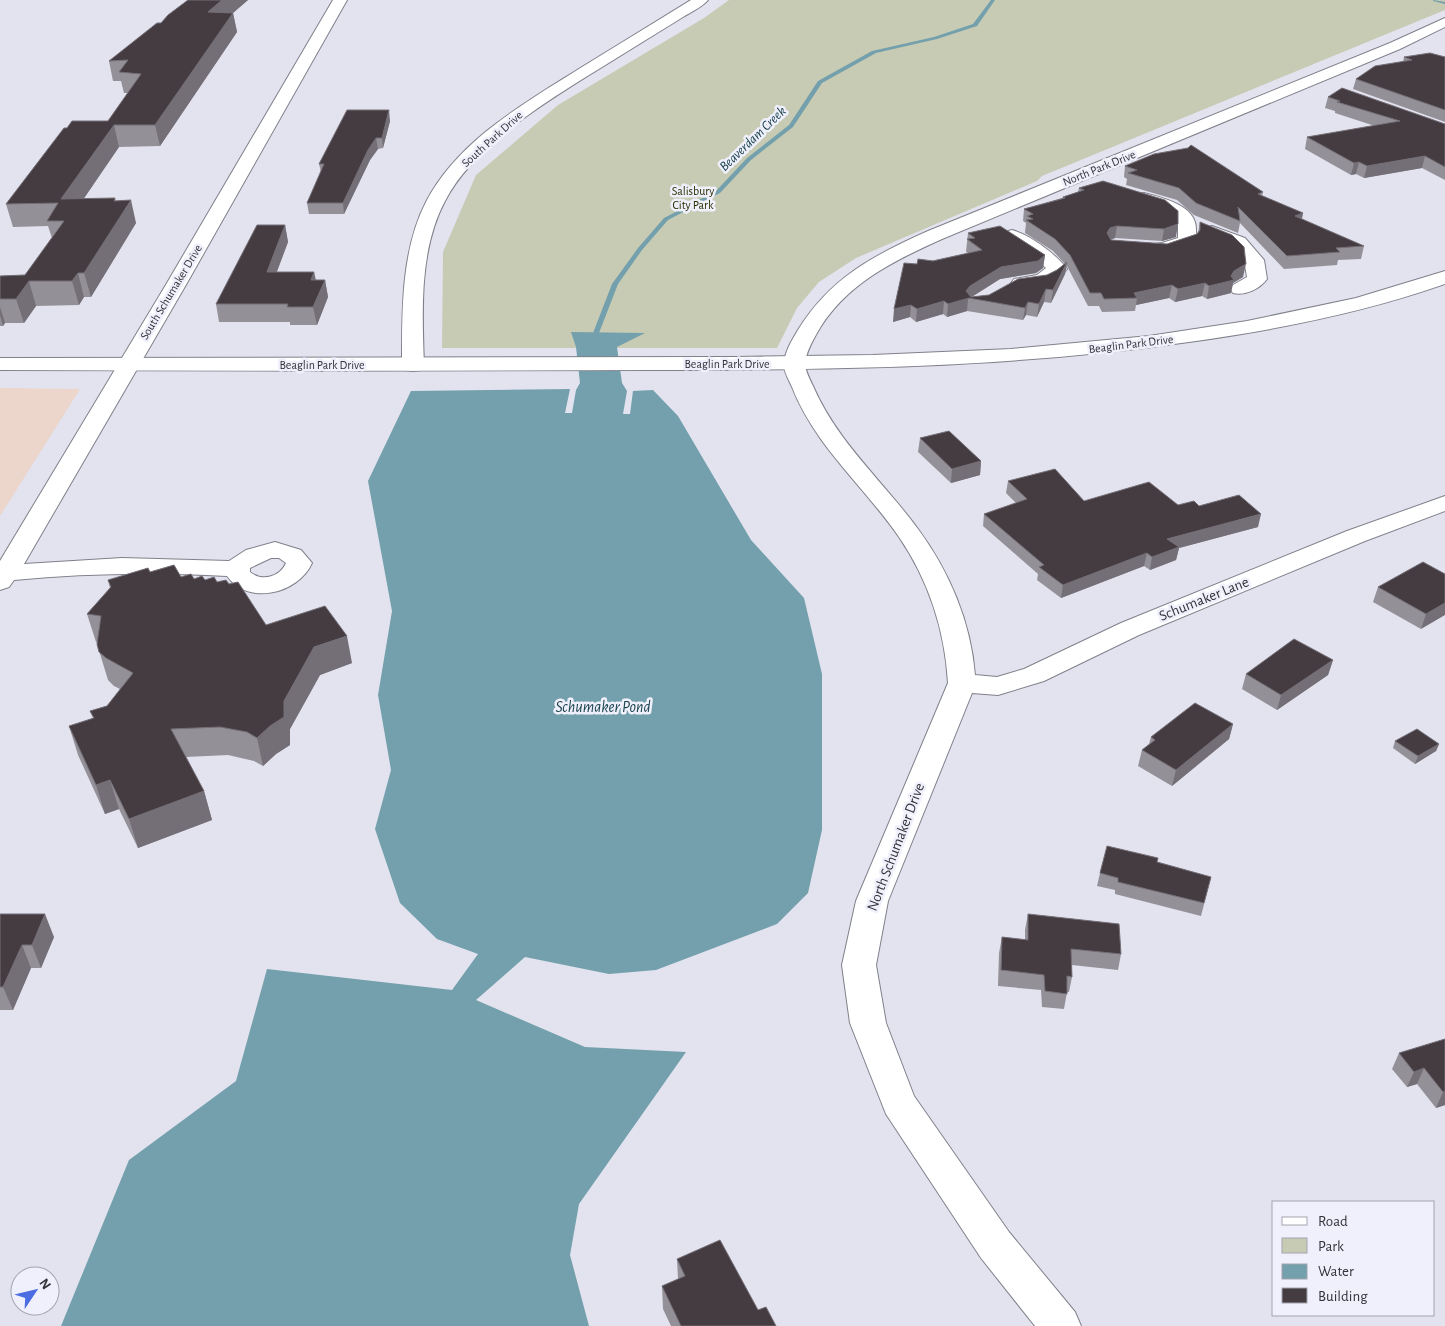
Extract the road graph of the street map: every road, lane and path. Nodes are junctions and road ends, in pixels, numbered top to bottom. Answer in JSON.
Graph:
{"nodes":[{"id":1,"x":340,"y":0,"type":"edge"},
{"id":2,"x":701,"y":0,"type":"edge"},
{"id":3,"x":1445,"y":22,"type":"edge"},
{"id":4,"x":1395,"y":46,"type":"junction"},
{"id":5,"x":1411,"y":52,"type":"dead end"},
{"id":6,"x":1311,"y":81,"type":"junction"},
{"id":7,"x":1329,"y":88,"type":"dead end"},
{"id":8,"x":1076,"y":177,"type":"junction"},
{"id":9,"x":1104,"y":186,"type":"edge"},
{"id":10,"x":1123,"y":192,"type":"edge"},
{"id":11,"x":981,"y":217,"type":"junction"},
{"id":12,"x":1187,"y":221,"type":"junction"},
{"id":13,"x":1135,"y":248,"type":"edge"},
{"id":14,"x":1445,"y":277,"type":"edge"},
{"id":15,"x":1240,"y":289,"type":"dead end"},
{"id":16,"x":1000,"y":290,"type":"edge"},
{"id":17,"x":0,"y":364,"type":"edge"},
{"id":18,"x":128,"y":364,"type":"junction"},
{"id":19,"x":794,"y":364,"type":"junction"},
{"id":20,"x":413,"y":365,"type":"junction"},
{"id":21,"x":1445,"y":503,"type":"edge"},
{"id":22,"x":243,"y":563,"type":"dead end"},
{"id":23,"x":7,"y":570,"type":"edge"},
{"id":24,"x":962,"y":683,"type":"junction"},
{"id":25,"x":1060,"y":1326,"type":"edge"}],
"edges":[{"from":1,"to":18,"type":"street","name":"South Schumaker Drive"},
{"from":2,"to":20,"type":"street","name":"South Park Drive"},
{"from":3,"to":4,"type":"street","name":"North Park Drive"},
{"from":4,"to":5,"type":"street"},
{"from":4,"to":6,"type":"street","name":"North Park Drive"},
{"from":6,"to":7,"type":"street"},
{"from":6,"to":8,"type":"street","name":"North Park Drive"},
{"from":8,"to":9,"type":"street"},
{"from":8,"to":11,"type":"street","name":"North Park Drive"},
{"from":10,"to":12,"type":"street"},
{"from":11,"to":16,"type":"street"},
{"from":11,"to":19,"type":"street","name":"North Park Drive"},
{"from":12,"to":13,"type":"street"},
{"from":12,"to":15,"type":"street"},
{"from":14,"to":19,"type":"street","name":"Beaglin Park Drive"},
{"from":17,"to":18,"type":"street","name":"Beaglin Park Drive"},
{"from":18,"to":20,"type":"street","name":"Beaglin Park Drive"},
{"from":18,"to":23,"type":"street","name":"South Schumaker Drive"},
{"from":19,"to":20,"type":"street","name":"Beaglin Park Drive"},
{"from":19,"to":24,"type":"street","name":"North Schumaker Drive"},
{"from":21,"to":24,"type":"street","name":"Schumaker Lane"},
{"from":22,"to":23,"type":"street"},
{"from":24,"to":25,"type":"street","name":"North Schumaker Drive"}]}
